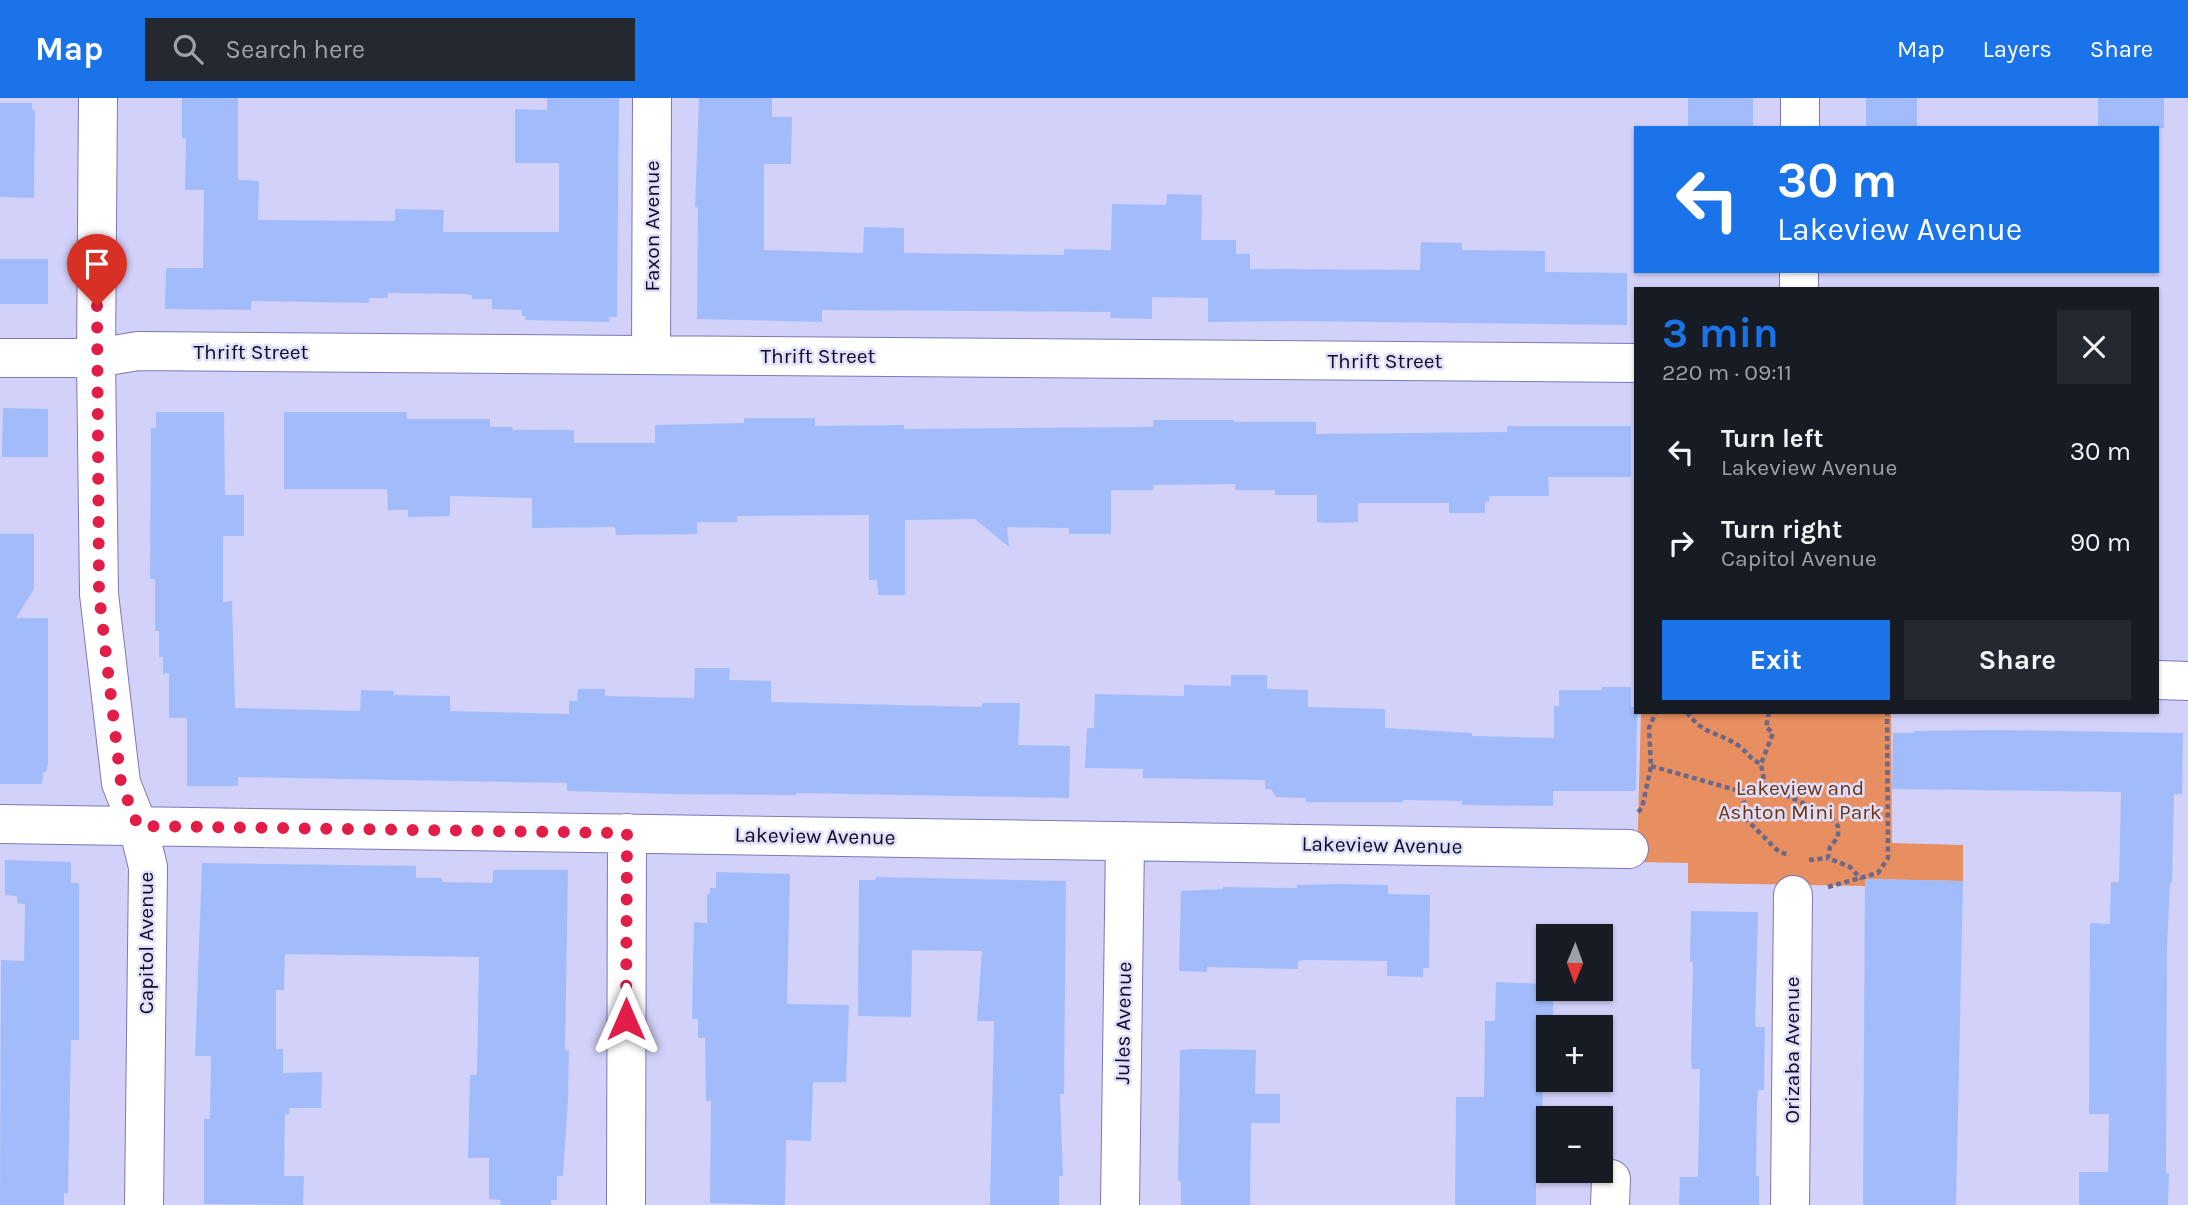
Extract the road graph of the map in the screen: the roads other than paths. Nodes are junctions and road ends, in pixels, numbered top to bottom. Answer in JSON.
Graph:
{"nodes":[{"id":1,"x":98,"y":98,"type":"edge"},
{"id":2,"x":652,"y":98,"type":"edge"},
{"id":3,"x":1800,"y":98,"type":"edge"},
{"id":4,"x":1800,"y":126,"type":"edge"},
{"id":5,"x":651,"y":355,"type":"junction"},
{"id":6,"x":0,"y":358,"type":"edge"},
{"id":7,"x":96,"y":358,"type":"junction"},
{"id":8,"x":1634,"y":363,"type":"edge"},
{"id":9,"x":2159,"y":680,"type":"edge"},
{"id":10,"x":2188,"y":681,"type":"edge"},
{"id":11,"x":0,"y":824,"type":"edge"},
{"id":12,"x":138,"y":826,"type":"junction"},
{"id":13,"x":627,"y":833,"type":"junction"},
{"id":14,"x":1125,"y":841,"type":"junction"},
{"id":15,"x":1629,"y":849,"type":"road end"},
{"id":16,"x":1793,"y":895,"type":"road end"},
{"id":17,"x":144,"y":1205,"type":"edge"},
{"id":18,"x":626,"y":1205,"type":"edge"},
{"id":19,"x":1120,"y":1205,"type":"edge"},
{"id":20,"x":1790,"y":1205,"type":"edge"}],
"edges":[{"from":1,"to":7,"type":"street","name":"Capitol Avenue"},
{"from":2,"to":5,"type":"street","name":"Faxon Avenue"},
{"from":3,"to":4,"type":"street"},
{"from":5,"to":7,"type":"street","name":"Thrift Street"},
{"from":5,"to":8,"type":"street","name":"Thrift Street"},
{"from":6,"to":7,"type":"street","name":"Thrift Street"},
{"from":7,"to":12,"type":"street","name":"Capitol Avenue"},
{"from":9,"to":10,"type":"street"},
{"from":11,"to":12,"type":"street","name":"Lakeview Avenue"},
{"from":12,"to":13,"type":"street","name":"Lakeview Avenue"},
{"from":12,"to":17,"type":"street","name":"Capitol Avenue"},
{"from":13,"to":14,"type":"street","name":"Lakeview Avenue"},
{"from":13,"to":18,"type":"street"},
{"from":14,"to":15,"type":"street","name":"Lakeview Avenue"},
{"from":14,"to":19,"type":"street","name":"Jules Avenue"},
{"from":16,"to":20,"type":"street","name":"Orizaba Avenue"}]}
